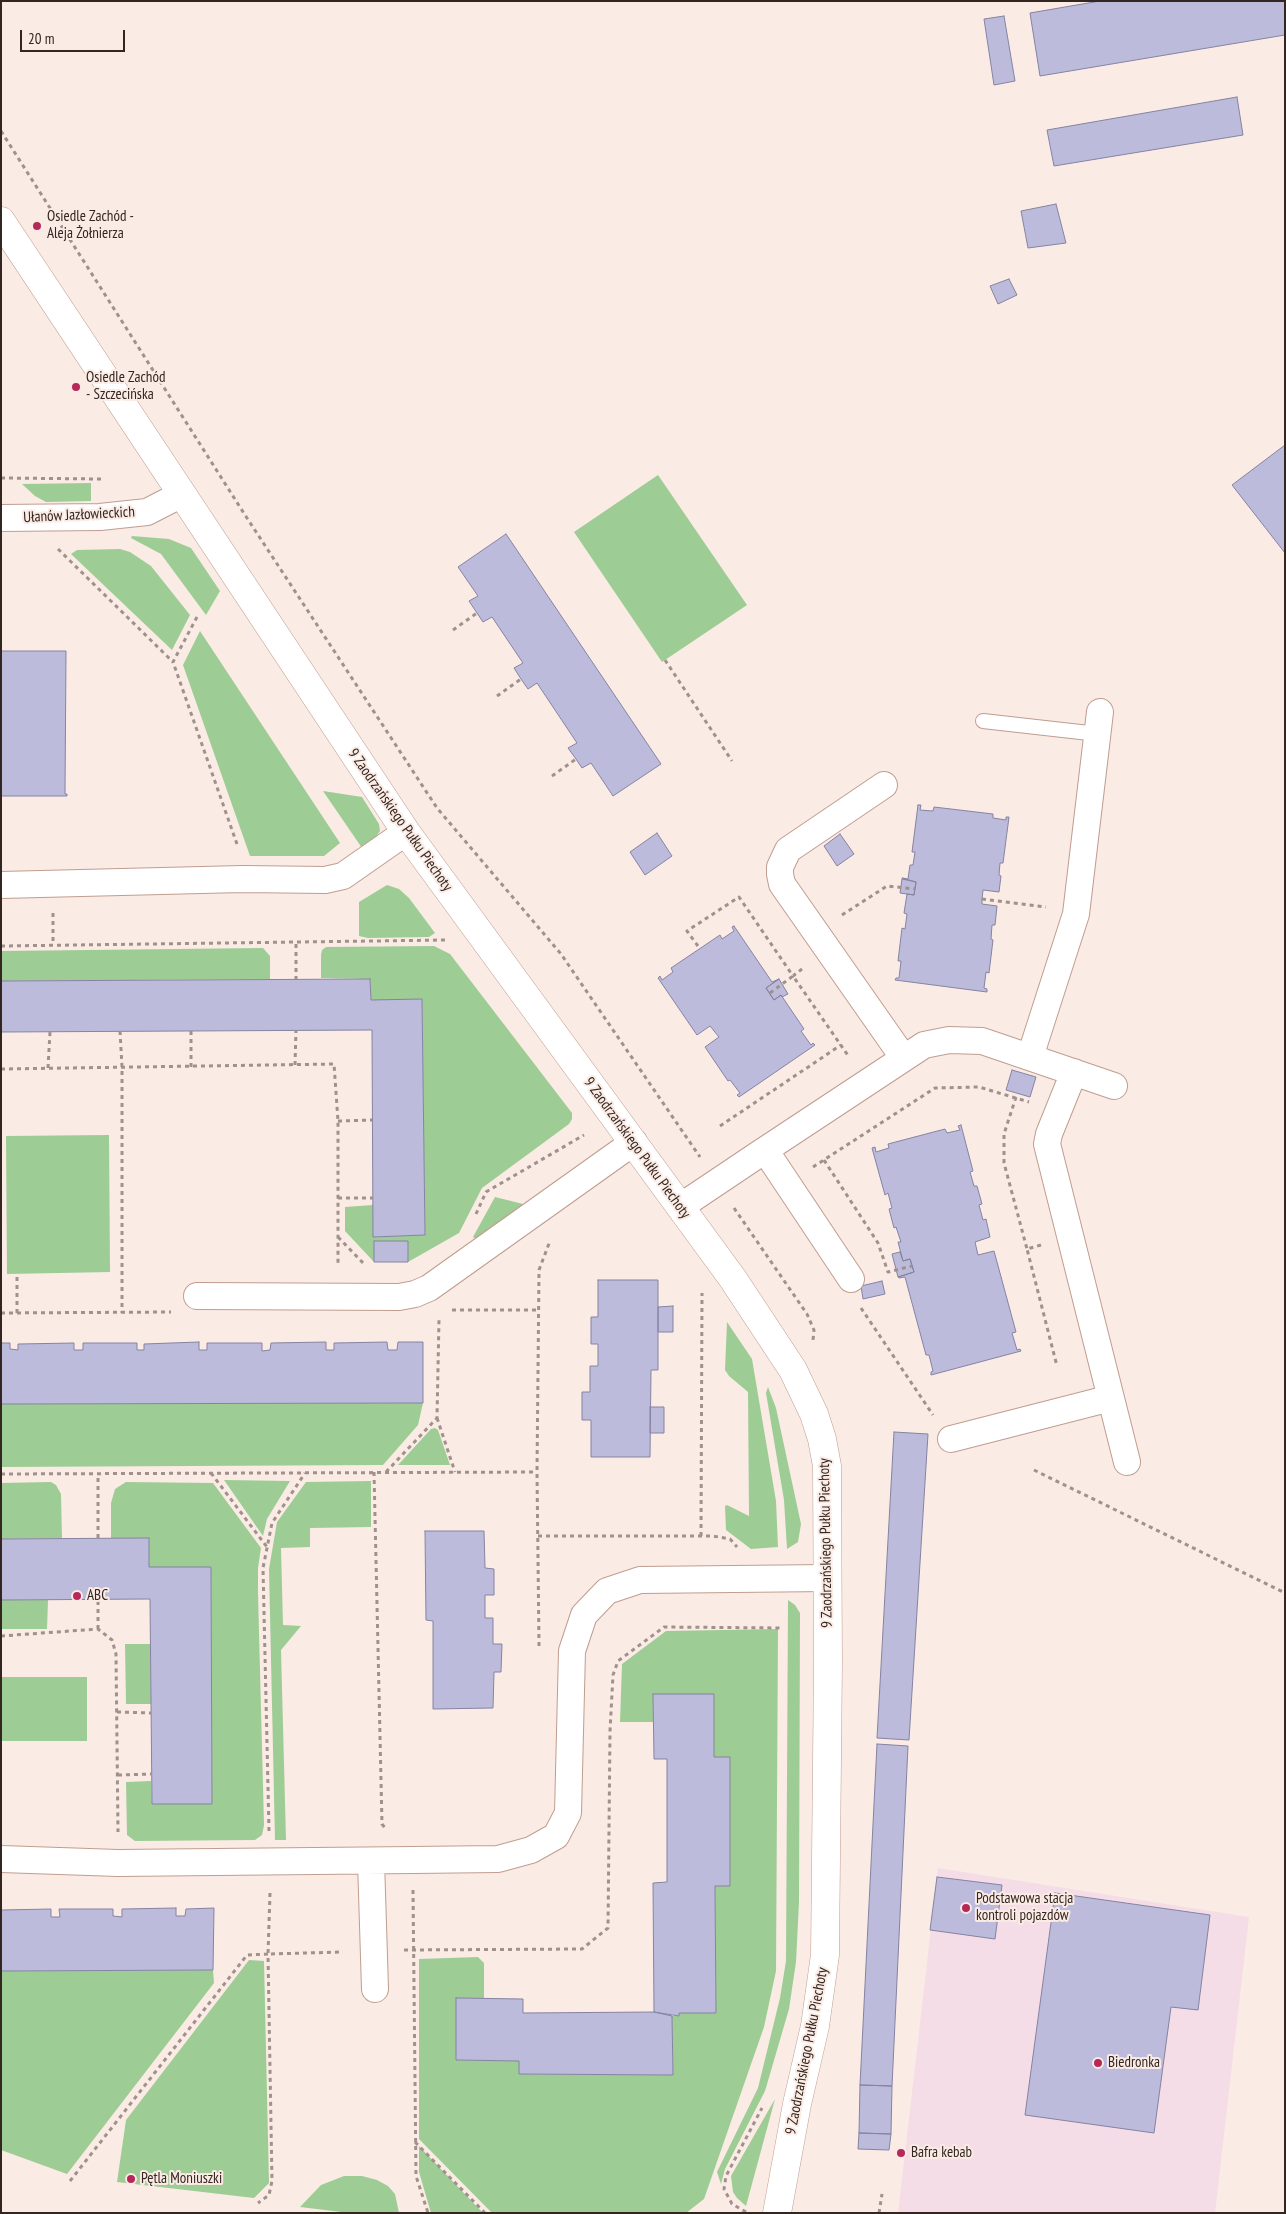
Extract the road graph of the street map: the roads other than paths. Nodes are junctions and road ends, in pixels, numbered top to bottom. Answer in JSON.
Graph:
{"nodes":[{"id":1,"x":1,"y":221,"type":"edge"},
{"id":2,"x":182,"y":494,"type":"junction"},
{"id":3,"x":1,"y":518,"type":"edge"},
{"id":4,"x":983,"y":721,"type":"dead end"},
{"id":5,"x":1099,"y":723,"type":"joint"},
{"id":6,"x":884,"y":785,"type":"dead end"},
{"id":7,"x":406,"y":832,"type":"junction"},
{"id":8,"x":1,"y":885,"type":"edge"},
{"id":9,"x":903,"y":1057,"type":"junction"},
{"id":10,"x":1030,"y":1057,"type":"junction"},
{"id":11,"x":1074,"y":1072,"type":"junction"},
{"id":12,"x":1114,"y":1086,"type":"dead end"},
{"id":13,"x":634,"y":1142,"type":"junction"},
{"id":14,"x":764,"y":1150,"type":"junction"},
{"id":15,"x":680,"y":1207,"type":"junction"},
{"id":16,"x":851,"y":1279,"type":"dead end"},
{"id":17,"x":197,"y":1296,"type":"dead end"},
{"id":18,"x":1111,"y":1398,"type":"junction"},
{"id":19,"x":951,"y":1439,"type":"road end"},
{"id":20,"x":1127,"y":1462,"type":"dead end"},
{"id":21,"x":828,"y":1578,"type":"junction"},
{"id":22,"x":1,"y":1860,"type":"edge"},
{"id":23,"x":371,"y":1861,"type":"junction"},
{"id":24,"x":375,"y":1989,"type":"dead end"},
{"id":25,"x":777,"y":2213,"type":"edge"}],
"edges":[{"from":1,"to":2,"type":"street","name":"9 Zaodrzańskiego Pułku Piechoty"},
{"from":2,"to":3,"type":"street","name":"Ułanów Jazłowieckich"},
{"from":2,"to":7,"type":"street","name":"9 Zaodrzańskiego Pułku Piechoty"},
{"from":4,"to":5,"type":"lane"},
{"from":5,"to":10,"type":"street"},
{"from":6,"to":9,"type":"street"},
{"from":7,"to":8,"type":"street"},
{"from":7,"to":13,"type":"street","name":"9 Zaodrzańskiego Pułku Piechoty"},
{"from":9,"to":10,"type":"street"},
{"from":9,"to":14,"type":"street"},
{"from":10,"to":11,"type":"street"},
{"from":11,"to":12,"type":"street"},
{"from":11,"to":18,"type":"street"},
{"from":13,"to":15,"type":"street","name":"9 Zaodrzańskiego Pułku Piechoty"},
{"from":13,"to":17,"type":"street"},
{"from":14,"to":15,"type":"street"},
{"from":14,"to":16,"type":"street"},
{"from":15,"to":21,"type":"street","name":"9 Zaodrzańskiego Pułku Piechoty"},
{"from":18,"to":19,"type":"street"},
{"from":18,"to":20,"type":"street"},
{"from":21,"to":23,"type":"street"},
{"from":21,"to":25,"type":"street","name":"9 Zaodrzańskiego Pułku Piechoty"},
{"from":22,"to":23,"type":"street"},
{"from":23,"to":24,"type":"street"}]}
